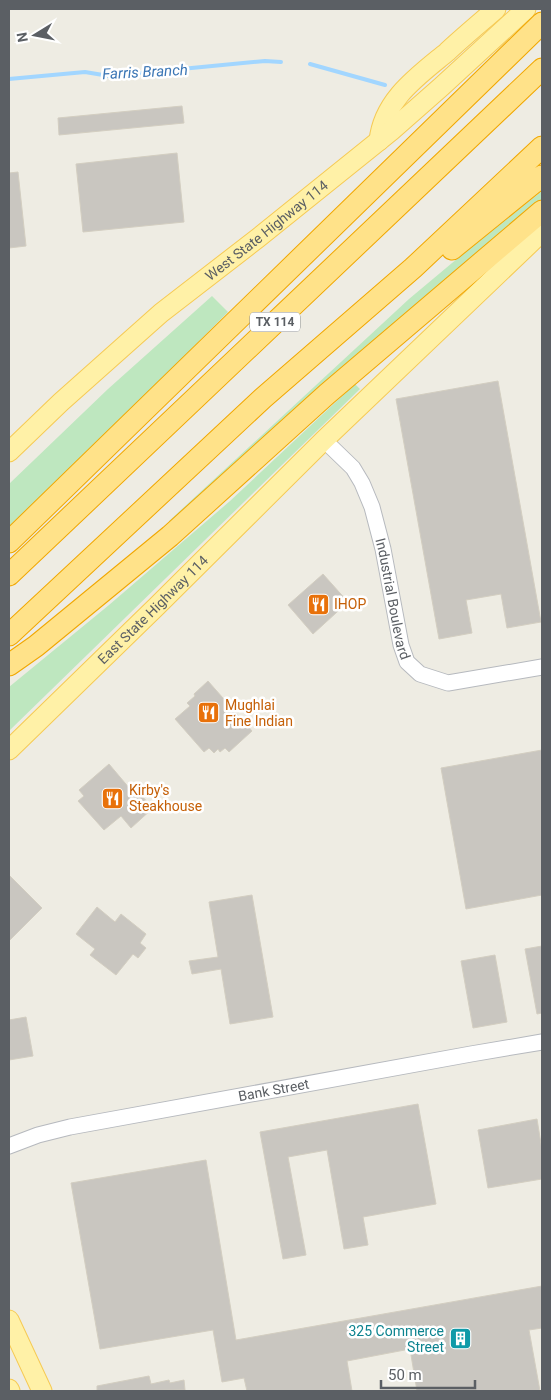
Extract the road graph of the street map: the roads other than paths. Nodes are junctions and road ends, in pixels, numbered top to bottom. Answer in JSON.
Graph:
{"nodes":[{"id":1,"x":496,"y":9,"type":"edge"},
{"id":2,"x":526,"y":9,"type":"edge"},
{"id":3,"x":542,"y":23,"type":"edge"},
{"id":4,"x":542,"y":69,"type":"edge"},
{"id":5,"x":379,"y":140,"type":"junction"},
{"id":6,"x":542,"y":147,"type":"edge"},
{"id":7,"x":542,"y":176,"type":"edge"},
{"id":8,"x":542,"y":211,"type":"edge"},
{"id":9,"x":542,"y":232,"type":"edge"},
{"id":10,"x":413,"y":268,"type":"junction"},
{"id":11,"x":324,"y":440,"type":"junction"},
{"id":12,"x":9,"y":452,"type":"edge"},
{"id":13,"x":9,"y":542,"type":"edge"},
{"id":14,"x":9,"y":575,"type":"edge"},
{"id":15,"x":9,"y":635,"type":"edge"},
{"id":16,"x":9,"y":665,"type":"edge"},
{"id":17,"x":542,"y":667,"type":"edge"},
{"id":18,"x":9,"y":750,"type":"edge"},
{"id":19,"x":542,"y":1042,"type":"edge"},
{"id":20,"x":9,"y":1146,"type":"edge"},
{"id":21,"x":9,"y":1320,"type":"edge"},
{"id":22,"x":42,"y":1391,"type":"edge"}],
"edges":[{"from":1,"to":5,"type":"main road"},
{"from":2,"to":5,"type":"main road","name":"West State Highway 114"},
{"from":3,"to":13,"type":"highway"},
{"from":4,"to":14,"type":"highway","number":"TX 114"},
{"from":5,"to":12,"type":"main road","name":"West State Highway 114"},
{"from":6,"to":10,"type":"highway"},
{"from":7,"to":10,"type":"highway"},
{"from":8,"to":16,"type":"highway"},
{"from":9,"to":11,"type":"main road"},
{"from":10,"to":15,"type":"highway"},
{"from":11,"to":17,"type":"street","name":"Industrial Boulevard"},
{"from":11,"to":18,"type":"main road","name":"East State Highway 114"},
{"from":19,"to":20,"type":"street","name":"Bank Street"},
{"from":21,"to":22,"type":"main road"}]}
